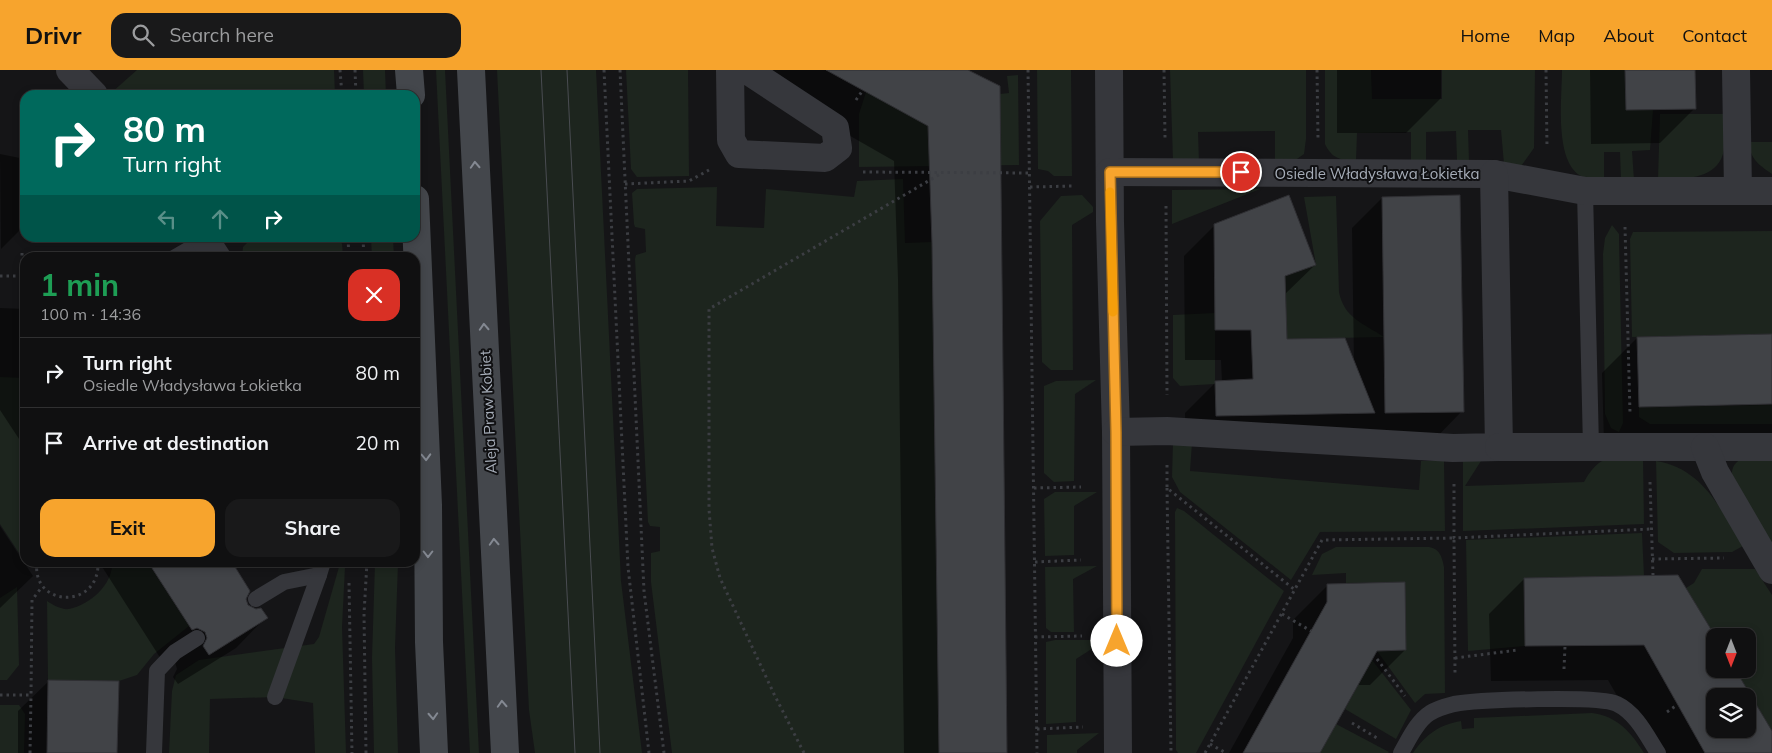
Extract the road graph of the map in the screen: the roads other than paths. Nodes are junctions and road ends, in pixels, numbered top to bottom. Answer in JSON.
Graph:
{"nodes":[{"id":1,"x":70,"y":70,"type":"edge"},
{"id":2,"x":410,"y":70,"type":"edge"},
{"id":3,"x":471,"y":70,"type":"edge"},
{"id":4,"x":730,"y":70,"type":"edge"},
{"id":5,"x":747,"y":70,"type":"edge"},
{"id":6,"x":1109,"y":70,"type":"edge"},
{"id":7,"x":1736,"y":70,"type":"edge"},
{"id":8,"x":89,"y":90,"type":"edge"},
{"id":9,"x":410,"y":90,"type":"edge"},
{"id":10,"x":1110,"y":172,"type":"junction"},
{"id":11,"x":1494,"y":174,"type":"junction"},
{"id":12,"x":1585,"y":191,"type":"junction"},
{"id":13,"x":1738,"y":191,"type":"junction"},
{"id":14,"x":1772,"y":191,"type":"edge"},
{"id":15,"x":209,"y":245,"type":"edge"},
{"id":16,"x":190,"y":252,"type":"edge"},
{"id":17,"x":420,"y":317,"type":"edge"},
{"id":18,"x":1116,"y":432,"type":"junction"},
{"id":19,"x":1499,"y":447,"type":"junction"},
{"id":20,"x":1592,"y":447,"type":"junction"},
{"id":21,"x":1705,"y":447,"type":"junction"},
{"id":22,"x":1772,"y":447,"type":"edge"},
{"id":23,"x":1768,"y":564,"type":"edge"},
{"id":24,"x":321,"y":569,"type":"edge"},
{"id":25,"x":256,"y":600,"type":"dead end"},
{"id":26,"x":197,"y":638,"type":"dead end"},
{"id":27,"x":275,"y":697,"type":"dead end"},
{"id":28,"x":154,"y":753,"type":"edge"},
{"id":29,"x":434,"y":753,"type":"edge"},
{"id":30,"x":505,"y":753,"type":"edge"},
{"id":31,"x":1118,"y":753,"type":"edge"},
{"id":32,"x":1401,"y":753,"type":"edge"},
{"id":33,"x":1658,"y":753,"type":"edge"}],
"edges":[{"from":1,"to":8,"type":"street"},
{"from":2,"to":9,"type":"street"},
{"from":30,"to":3,"type":"street","name":"Aleja Praw Kobiet","one_way":true},
{"from":4,"to":5,"type":"street"},
{"from":6,"to":10,"type":"street"},
{"from":7,"to":13,"type":"street"},
{"from":10,"to":11,"type":"street","name":"Osiedle Władysława Łokietka"},
{"from":10,"to":18,"type":"street"},
{"from":11,"to":12,"type":"street","name":"Osiedle Władysława Łokietka"},
{"from":11,"to":19,"type":"street","name":"Osiedle Władysława Łokietka"},
{"from":12,"to":13,"type":"street","name":"Osiedle Władysława Łokietka"},
{"from":12,"to":20,"type":"lane"},
{"from":13,"to":14,"type":"street","name":"Osiedle Władysława Łokietka"},
{"from":15,"to":16,"type":"lane"},
{"from":17,"to":29,"type":"street","one_way":true},
{"from":18,"to":19,"type":"street"},
{"from":18,"to":31,"type":"street"},
{"from":19,"to":20,"type":"street"},
{"from":20,"to":21,"type":"street"},
{"from":21,"to":22,"type":"street"},
{"from":21,"to":23,"type":"street"},
{"from":24,"to":25,"type":"lane"},
{"from":24,"to":27,"type":"lane"},
{"from":26,"to":28,"type":"lane"},
{"from":32,"to":33,"type":"lane"}]}
